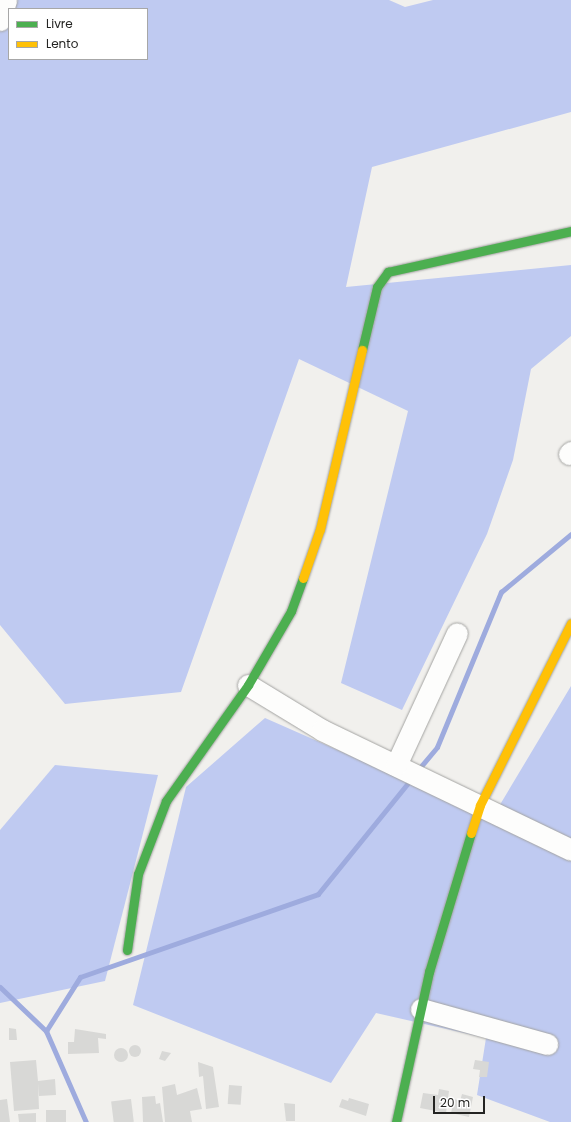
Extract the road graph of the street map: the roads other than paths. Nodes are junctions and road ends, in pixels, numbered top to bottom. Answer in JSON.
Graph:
{"nodes":[{"id":1,"x":6,"y":0,"type":"edge"},
{"id":2,"x":0,"y":20,"type":"edge"},
{"id":3,"x":571,"y":231,"type":"edge"},
{"id":4,"x":571,"y":623,"type":"edge"},
{"id":5,"x":457,"y":633,"type":"dead end"},
{"id":6,"x":248,"y":685,"type":"junction"},
{"id":7,"x":396,"y":765,"type":"junction"},
{"id":8,"x":480,"y":805,"type":"junction"},
{"id":9,"x":571,"y":850,"type":"edge"},
{"id":10,"x":127,"y":950,"type":"dead end"},
{"id":11,"x":421,"y":1009,"type":"junction"},
{"id":12,"x":547,"y":1044,"type":"dead end"},
{"id":13,"x":396,"y":1121,"type":"edge"}],
"edges":[{"from":1,"to":2,"type":"street"},
{"from":3,"to":6,"type":"street"},
{"from":4,"to":8,"type":"street"},
{"from":5,"to":7,"type":"street"},
{"from":6,"to":7,"type":"street"},
{"from":6,"to":10,"type":"street"},
{"from":7,"to":8,"type":"street"},
{"from":8,"to":9,"type":"street"},
{"from":8,"to":11,"type":"street"},
{"from":11,"to":12,"type":"street"},
{"from":11,"to":13,"type":"street"}]}
